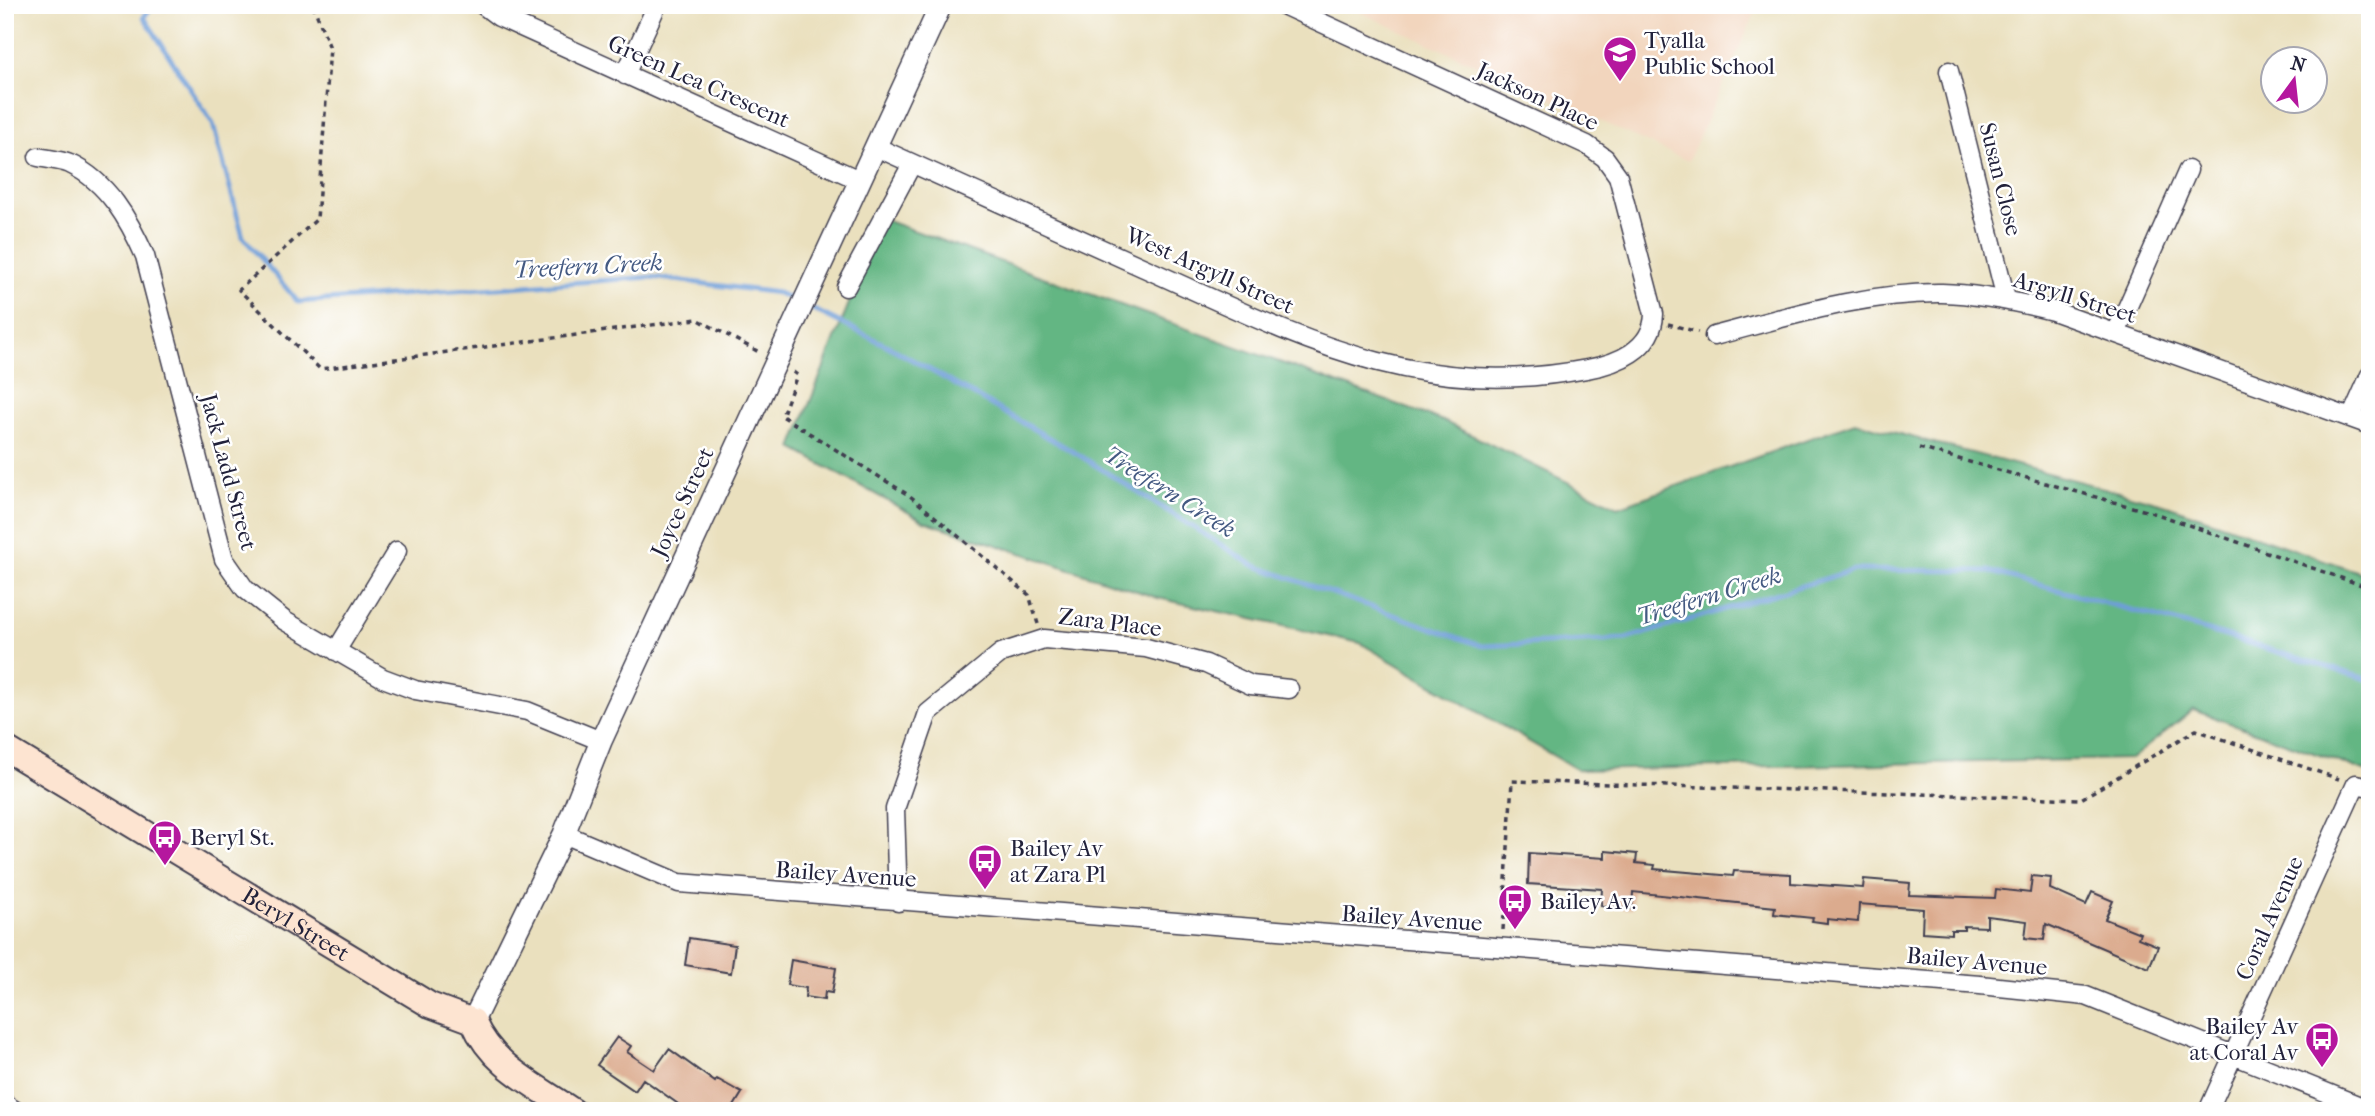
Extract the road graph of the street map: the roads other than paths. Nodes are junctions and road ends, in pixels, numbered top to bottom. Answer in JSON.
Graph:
{"nodes":[{"id":1,"x":484,"y":5,"type":"edge"},
{"id":2,"x":657,"y":5,"type":"edge"},
{"id":3,"x":941,"y":5,"type":"edge"},
{"id":4,"x":1283,"y":5,"type":"edge"},
{"id":5,"x":1949,"y":71,"type":"dead end"},
{"id":6,"x":625,"y":75,"type":"junction"},
{"id":7,"x":876,"y":147,"type":"junction"},
{"id":8,"x":38,"y":157,"type":"dead end"},
{"id":9,"x":912,"y":164,"type":"junction"},
{"id":10,"x":2188,"y":170,"type":"dead end"},
{"id":11,"x":859,"y":180,"type":"junction"},
{"id":12,"x":846,"y":287,"type":"dead end"},
{"id":13,"x":2006,"y":299,"type":"junction"},
{"id":14,"x":2116,"y":333,"type":"junction"},
{"id":15,"x":1714,"y":336,"type":"road end"},
{"id":16,"x":2370,"y":375,"type":"edge"},
{"id":17,"x":1540,"y":378,"type":"joint"},
{"id":18,"x":2351,"y":418,"type":"junction"},
{"id":19,"x":2370,"y":425,"type":"edge"},
{"id":20,"x":397,"y":551,"type":"dead end"},
{"id":21,"x":335,"y":651,"type":"junction"},
{"id":22,"x":1289,"y":689,"type":"dead end"},
{"id":23,"x":601,"y":741,"type":"junction"},
{"id":24,"x":5,"y":748,"type":"edge"},
{"id":25,"x":2363,"y":786,"type":"edge"},
{"id":26,"x":564,"y":834,"type":"junction"},
{"id":27,"x":898,"y":902,"type":"junction"},
{"id":28,"x":473,"y":1021,"type":"junction"},
{"id":29,"x":2233,"y":1057,"type":"junction"},
{"id":30,"x":5,"y":1104,"type":"edge"},
{"id":31,"x":16,"y":1111,"type":"edge"},
{"id":32,"x":573,"y":1111,"type":"edge"},
{"id":33,"x":2208,"y":1111,"type":"edge"},
{"id":34,"x":2370,"y":1111,"type":"edge"}],
"edges":[{"from":1,"to":6,"type":"street","name":"Green Lea Crescent"},
{"from":2,"to":6,"type":"street"},
{"from":3,"to":7,"type":"street","name":"Joyce Street"},
{"from":4,"to":17,"type":"street","name":"Jackson Place"},
{"from":5,"to":13,"type":"street","name":"Susan Close"},
{"from":6,"to":11,"type":"street","name":"Green Lea Crescent"},
{"from":7,"to":9,"type":"street","name":"West Argyll Street"},
{"from":7,"to":11,"type":"street","name":"Joyce Street"},
{"from":8,"to":21,"type":"street","name":"Jack Ladd Street"},
{"from":9,"to":12,"type":"street"},
{"from":9,"to":17,"type":"street","name":"West Argyll Street"},
{"from":10,"to":14,"type":"street"},
{"from":11,"to":23,"type":"street","name":"Joyce Street"},
{"from":13,"to":14,"type":"street","name":"Argyll Street"},
{"from":13,"to":15,"type":"street","name":"Argyll Street"},
{"from":14,"to":18,"type":"street","name":"Argyll Street"},
{"from":16,"to":18,"type":"street"},
{"from":18,"to":19,"type":"street","name":"Argyll Street"},
{"from":20,"to":21,"type":"street"},
{"from":21,"to":23,"type":"street","name":"Jack Ladd Street"},
{"from":22,"to":27,"type":"street","name":"Zara Place"},
{"from":23,"to":26,"type":"street","name":"Joyce Street"},
{"from":24,"to":28,"type":"main road","name":"Beryl Street"},
{"from":25,"to":29,"type":"street","name":"Coral Avenue"},
{"from":26,"to":27,"type":"street","name":"Bailey Avenue"},
{"from":26,"to":28,"type":"street","name":"Joyce Street"},
{"from":27,"to":29,"type":"street","name":"Bailey Avenue"},
{"from":28,"to":32,"type":"main road"},
{"from":29,"to":33,"type":"street","name":"Coral Avenue"},
{"from":29,"to":34,"type":"street","name":"Bailey Avenue"},
{"from":30,"to":31,"type":"street"}]}
